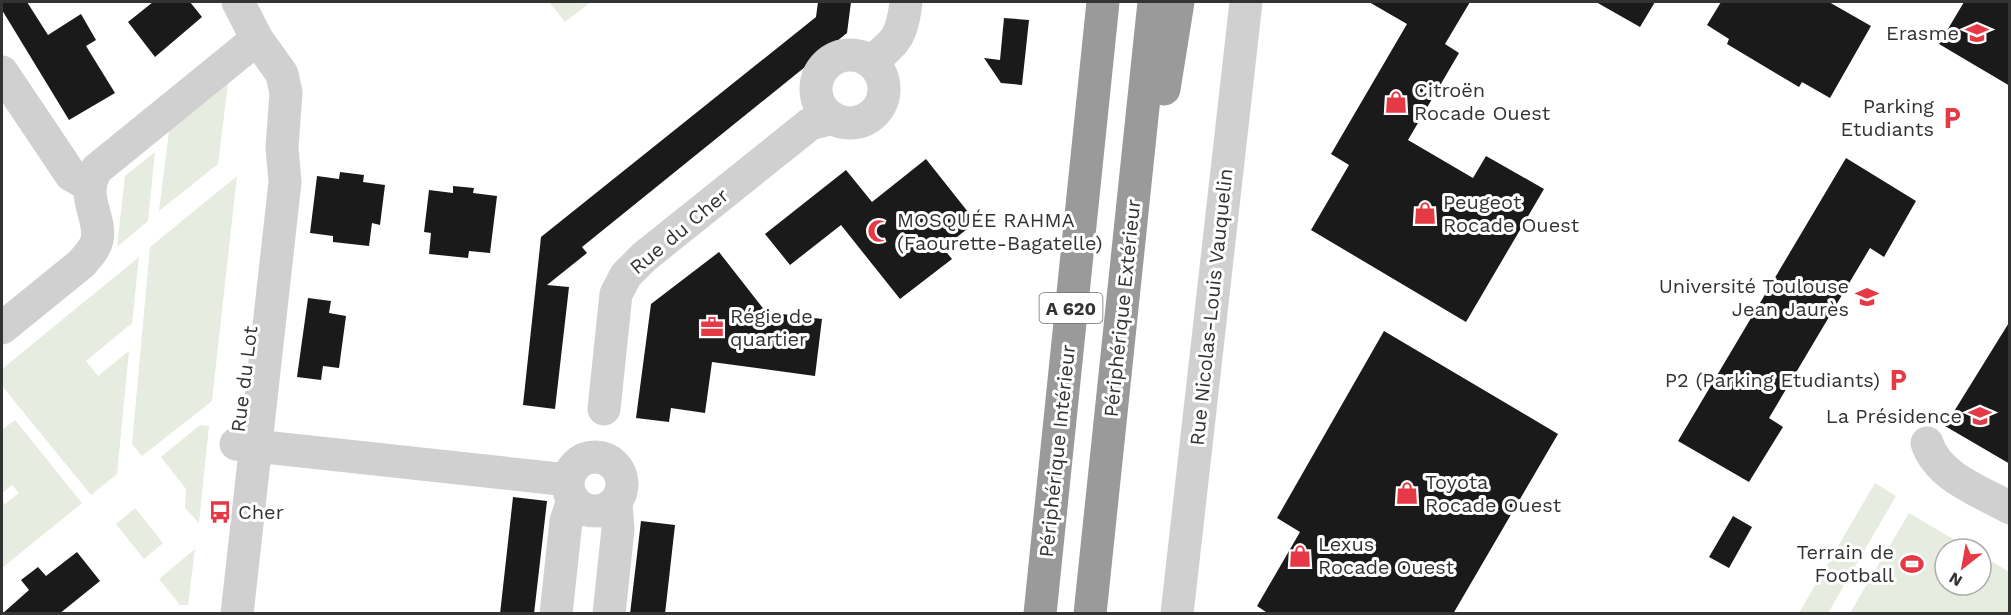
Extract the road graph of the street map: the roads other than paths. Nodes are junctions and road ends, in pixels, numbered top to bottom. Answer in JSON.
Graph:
{"nodes":[{"id":1,"x":217,"y":2,"type":"edge"},
{"id":2,"x":238,"y":2,"type":"edge"},
{"id":3,"x":906,"y":2,"type":"edge"},
{"id":4,"x":1103,"y":2,"type":"edge"},
{"id":5,"x":1154,"y":2,"type":"edge"},
{"id":6,"x":1178,"y":2,"type":"edge"},
{"id":7,"x":1246,"y":2,"type":"edge"},
{"id":8,"x":257,"y":39,"type":"junction"},
{"id":9,"x":871,"y":62,"type":"junction"},
{"id":10,"x":2,"y":72,"type":"edge"},
{"id":11,"x":820,"y":115,"type":"junction"},
{"id":12,"x":90,"y":186,"type":"junction"},
{"id":13,"x":1126,"y":270,"type":"junction"},
{"id":14,"x":2,"y":328,"type":"edge"},
{"id":15,"x":1927,"y":443,"type":"dead end"},
{"id":16,"x":246,"y":446,"type":"junction"},
{"id":17,"x":585,"y":475,"type":"junction"},
{"id":18,"x":616,"y":503,"type":"junction"},
{"id":19,"x":2010,"y":508,"type":"edge"},
{"id":20,"x":218,"y":614,"type":"edge"},
{"id":21,"x":237,"y":614,"type":"edge"},
{"id":22,"x":556,"y":614,"type":"edge"},
{"id":23,"x":609,"y":614,"type":"edge"},
{"id":24,"x":1040,"y":614,"type":"edge"},
{"id":25,"x":1090,"y":614,"type":"edge"},
{"id":26,"x":1177,"y":614,"type":"edge"}],
"edges":[{"from":1,"to":8,"type":"street","name":"Rue du Lot"},
{"from":2,"to":8,"type":"street","name":"Rue du Lot"},
{"from":3,"to":9,"type":"street"},
{"from":4,"to":24,"type":"highway","name":"Périphérique Intérieur","number":"A 620"},
{"from":5,"to":13,"type":"highway","name":"Périphérique Extérieur","number":"A 620"},
{"from":6,"to":13,"type":"highway"},
{"from":7,"to":26,"type":"street","name":"Rue Nicolas-Louis Vauquelin"},
{"from":8,"to":12,"type":"street"},
{"from":8,"to":16,"type":"street","name":"Rue du Lot"},
{"from":9,"to":11,"type":"street"},
{"from":9,"to":11,"type":"street"},
{"from":10,"to":12,"type":"street"},
{"from":11,"to":17,"type":"street","name":"Rue du Cher"},
{"from":12,"to":14,"type":"street"},
{"from":13,"to":25,"type":"highway","name":"Périphérique Extérieur","number":"A 620"},
{"from":15,"to":19,"type":"street"},
{"from":16,"to":17,"type":"street"},
{"from":16,"to":20,"type":"street","name":"Rue du Lot"},
{"from":16,"to":21,"type":"street","name":"Rue du Lot"},
{"from":17,"to":18,"type":"street"},
{"from":17,"to":18,"type":"street"},
{"from":17,"to":22,"type":"street"},
{"from":18,"to":23,"type":"street"}]}
